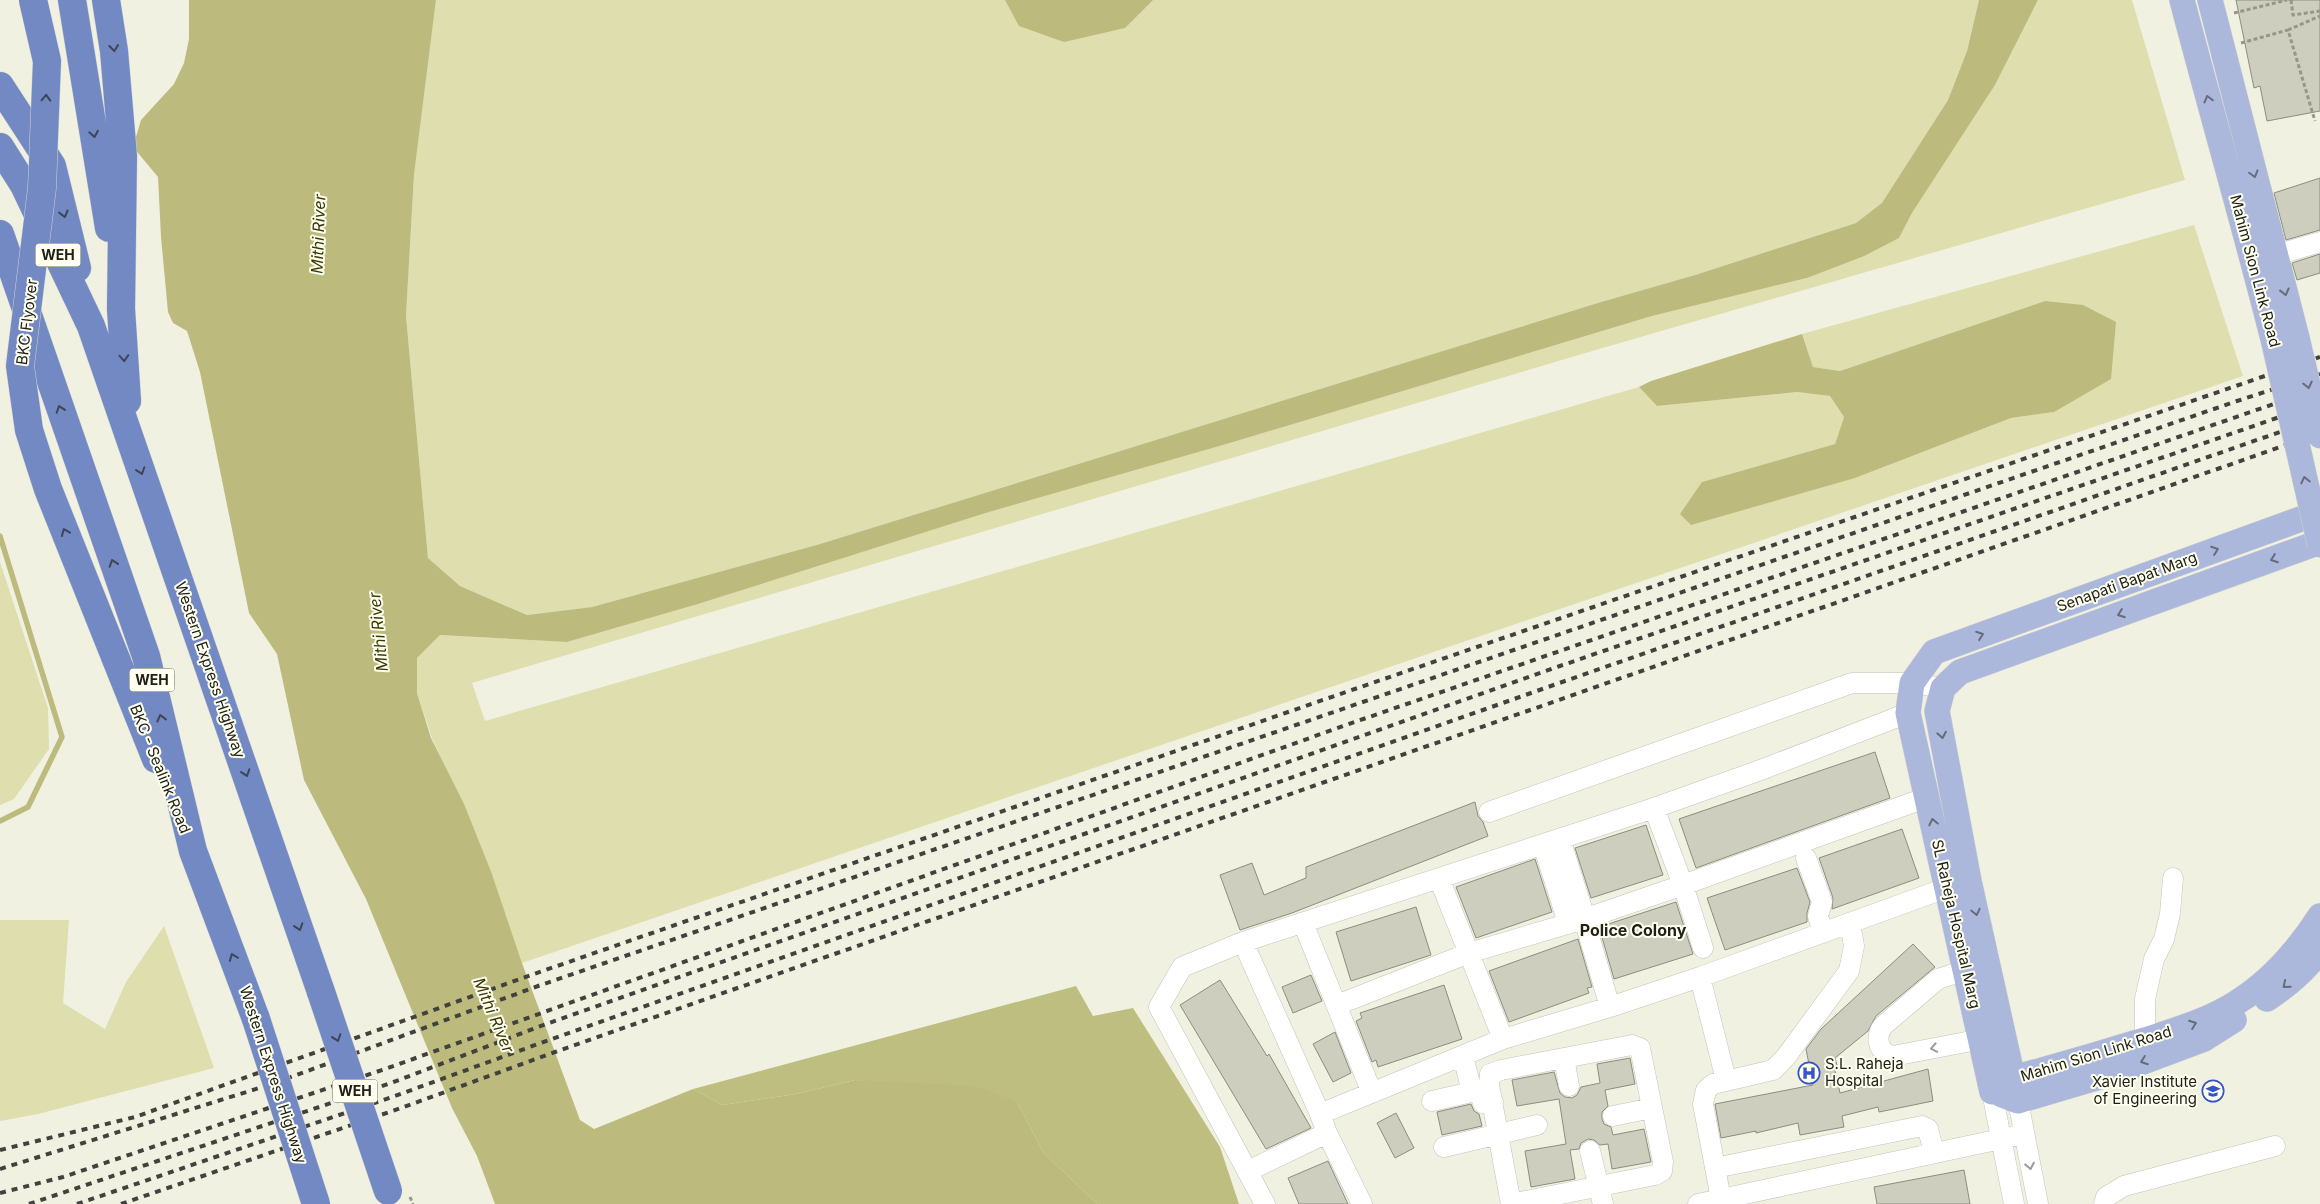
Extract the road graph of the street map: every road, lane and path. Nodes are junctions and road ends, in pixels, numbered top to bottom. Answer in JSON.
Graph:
{"nodes":[{"id":1,"x":32,"y":0,"type":"edge"},
{"id":2,"x":72,"y":0,"type":"edge"},
{"id":3,"x":106,"y":0,"type":"edge"},
{"id":4,"x":2182,"y":0,"type":"edge"},
{"id":5,"x":2287,"y":0,"type":"edge"},
{"id":6,"x":2291,"y":0,"type":"edge"},
{"id":7,"x":2212,"y":9,"type":"edge"},
{"id":8,"x":2320,"y":11,"type":"edge"},
{"id":9,"x":2320,"y":16,"type":"edge"},
{"id":10,"x":2288,"y":30,"type":"junction"},
{"id":11,"x":2223,"y":48,"type":"junction"},
{"id":12,"x":0,"y":86,"type":"edge"},
{"id":13,"x":2316,"y":121,"type":"dead end"},
{"id":14,"x":0,"y":147,"type":"edge"},
{"id":15,"x":2254,"y":214,"type":"junction"},
{"id":16,"x":2320,"y":242,"type":"edge"},
{"id":17,"x":2,"y":247,"type":"edge"},
{"id":18,"x":2276,"y":255,"type":"junction"},
{"id":19,"x":121,"y":309,"type":"junction"},
{"id":20,"x":91,"y":326,"type":"junction"},
{"id":21,"x":2286,"y":340,"type":"junction"},
{"id":22,"x":2320,"y":436,"type":"edge"},
{"id":23,"x":130,"y":438,"type":"junction"},
{"id":24,"x":2320,"y":512,"type":"edge"},
{"id":25,"x":2320,"y":543,"type":"edge"},
{"id":26,"x":1934,"y":652,"type":"joint"},
{"id":27,"x":116,"y":659,"type":"joint"},
{"id":28,"x":1912,"y":682,"type":"junction"},
{"id":29,"x":1943,"y":688,"type":"junction"},
{"id":30,"x":1908,"y":713,"type":"junction"},
{"id":31,"x":1928,"y":797,"type":"junction"},
{"id":32,"x":1654,"y":808,"type":"junction"},
{"id":33,"x":1489,"y":812,"type":"dead end"},
{"id":34,"x":1551,"y":842,"type":"junction"},
{"id":35,"x":193,"y":851,"type":"junction"},
{"id":36,"x":1806,"y":858,"type":"dead end"},
{"id":37,"x":1439,"y":878,"type":"junction"},
{"id":38,"x":2173,"y":878,"type":"dead end"},
{"id":39,"x":1958,"y":884,"type":"junction"},
{"id":40,"x":1683,"y":885,"type":"junction"},
{"id":41,"x":2320,"y":916,"type":"edge"},
{"id":42,"x":1579,"y":920,"type":"junction"},
{"id":43,"x":1303,"y":923,"type":"junction"},
{"id":44,"x":1850,"y":923,"type":"junction"},
{"id":45,"x":1823,"y":933,"type":"junction"},
{"id":46,"x":1243,"y":942,"type":"junction"},
{"id":47,"x":1703,"y":948,"type":"dead end"},
{"id":48,"x":2320,"y":950,"type":"edge"},
{"id":49,"x":1469,"y":953,"type":"junction"},
{"id":50,"x":1966,"y":970,"type":"junction"},
{"id":51,"x":1700,"y":977,"type":"junction"},
{"id":52,"x":1337,"y":1004,"type":"junction"},
{"id":53,"x":1610,"y":1007,"type":"junction"},
{"id":54,"x":1503,"y":1039,"type":"junction"},
{"id":55,"x":1982,"y":1039,"type":"junction"},
{"id":56,"x":2145,"y":1040,"type":"junction"},
{"id":57,"x":1463,"y":1056,"type":"junction"},
{"id":58,"x":1564,"y":1058,"type":"junction"},
{"id":59,"x":1726,"y":1080,"type":"junction"},
{"id":60,"x":1569,"y":1086,"type":"dead end"},
{"id":61,"x":2015,"y":1089,"type":"junction"},
{"id":62,"x":1472,"y":1092,"type":"junction"},
{"id":63,"x":1992,"y":1092,"type":"junction"},
{"id":64,"x":1372,"y":1093,"type":"junction"},
{"id":65,"x":1432,"y":1101,"type":"dead end"},
{"id":66,"x":1492,"y":1102,"type":"junction"},
{"id":67,"x":1652,"y":1108,"type":"junction"},
{"id":68,"x":1613,"y":1116,"type":"dead end"},
{"id":69,"x":1324,"y":1123,"type":"junction"},
{"id":70,"x":1537,"y":1125,"type":"dead end"},
{"id":71,"x":1498,"y":1133,"type":"junction"},
{"id":72,"x":2024,"y":1134,"type":"junction"},
{"id":73,"x":2002,"y":1138,"type":"junction"},
{"id":74,"x":2275,"y":1146,"type":"dead end"},
{"id":75,"x":1444,"y":1147,"type":"dead end"},
{"id":76,"x":1590,"y":1151,"type":"dead end"},
{"id":77,"x":1934,"y":1153,"type":"junction"},
{"id":78,"x":1715,"y":1168,"type":"junction"},
{"id":79,"x":1248,"y":1170,"type":"junction"},
{"id":80,"x":1601,"y":1195,"type":"edge"},
{"id":81,"x":390,"y":1197,"type":"edge"},
{"id":82,"x":1734,"y":1199,"type":"edge"},
{"id":83,"x":316,"y":1204,"type":"edge"},
{"id":84,"x":1265,"y":1204,"type":"edge"},
{"id":85,"x":1362,"y":1204,"type":"edge"},
{"id":86,"x":1511,"y":1204,"type":"edge"},
{"id":87,"x":1698,"y":1204,"type":"edge"},
{"id":88,"x":2014,"y":1204,"type":"edge"},
{"id":89,"x":2038,"y":1204,"type":"edge"},
{"id":90,"x":2104,"y":1204,"type":"edge"}],
"edges":[{"from":27,"to":1,"type":"highway","name":"BKC Flyover","one_way":true,"bridge":true},
{"from":2,"to":19,"type":"highway","one_way":true},
{"from":3,"to":19,"type":"highway","one_way":true},
{"from":15,"to":4,"type":"main road","name":"Mahim Sion Link Road","one_way":true},
{"from":5,"to":7,"type":"path"},
{"from":6,"to":8,"type":"path"},
{"from":7,"to":11,"type":"main road","name":"Mahim Sion Link Road"},
{"from":9,"to":10,"type":"path"},
{"from":10,"to":11,"type":"path"},
{"from":10,"to":13,"type":"path"},
{"from":11,"to":15,"type":"main road","name":"Mahim Sion Link Road","one_way":true},
{"from":12,"to":20,"type":"highway","one_way":true},
{"from":14,"to":20,"type":"highway","name":"Western Express Highway","number":"WEH"},
{"from":15,"to":18,"type":"main road","name":"Mahim Sion Link Road"},
{"from":15,"to":21,"type":"main road","name":"Mahim Sion Link Road"},
{"from":16,"to":18,"type":"street"},
{"from":35,"to":17,"type":"highway","name":"Western Express Highway","number":"WEH","one_way":true},
{"from":18,"to":21,"type":"main road","name":"Mahim Sion Link Road","one_way":true},
{"from":19,"to":23,"type":"highway","one_way":true},
{"from":20,"to":23,"type":"highway","name":"Western Express Highway","number":"WEH"},
{"from":21,"to":22,"type":"main road","name":"Mahim Sion Link Road","one_way":true,"bridge":true},
{"from":25,"to":21,"type":"main road","name":"Mahim Sion Link Road","one_way":true,"bridge":true},
{"from":23,"to":81,"type":"highway","name":"Western Express Highway","number":"WEH","one_way":true,"bridge":true},
{"from":26,"to":24,"type":"main road","name":"Senapati Bapat Marg","one_way":true},
{"from":25,"to":29,"type":"main road","name":"Senapati Bapat Marg","one_way":true},
{"from":26,"to":28,"type":"main road","name":"SL Raheja Hospital Marg"},
{"from":27,"to":35,"type":"highway","name":"BKC - Sealink Road"},
{"from":28,"to":29,"type":"street"},
{"from":28,"to":30,"type":"main road","name":"SL Raheja Hospital Marg"},
{"from":28,"to":33,"type":"street"},
{"from":29,"to":39,"type":"main road","name":"SL Raheja Hospital Marg","one_way":true},
{"from":30,"to":31,"type":"main road","name":"SL Raheja Hospital Marg"},
{"from":30,"to":32,"type":"street"},
{"from":39,"to":31,"type":"main road","name":"SL Raheja Hospital Marg","one_way":true},
{"from":31,"to":40,"type":"street"},
{"from":32,"to":34,"type":"street"},
{"from":32,"to":40,"type":"street"},
{"from":34,"to":37,"type":"street"},
{"from":34,"to":42,"type":"street"},
{"from":83,"to":35,"type":"highway","name":"Western Express Highway","number":"WEH","one_way":true,"bridge":true},
{"from":36,"to":45,"type":"street"},
{"from":37,"to":43,"type":"street"},
{"from":37,"to":49,"type":"street"},
{"from":38,"to":56,"type":"street"},
{"from":39,"to":44,"type":"street"},
{"from":39,"to":50,"type":"main road","name":"SL Raheja Hospital Marg"},
{"from":39,"to":61,"type":"main road","name":"SL Raheja Hospital Marg","one_way":true},
{"from":40,"to":42,"type":"street"},
{"from":40,"to":47,"type":"street"},
{"from":56,"to":41,"type":"main road","name":"Mahim Sion Link Road","one_way":true},
{"from":42,"to":49,"type":"street"},
{"from":42,"to":53,"type":"street"},
{"from":43,"to":46,"type":"street"},
{"from":43,"to":52,"type":"street"},
{"from":44,"to":45,"type":"street"},
{"from":44,"to":59,"type":"street"},
{"from":45,"to":51,"type":"street"},
{"from":46,"to":69,"type":"street"},
{"from":46,"to":79,"type":"street"},
{"from":48,"to":61,"type":"main road","name":"Mahim Sion Link Road","one_way":true},
{"from":49,"to":52,"type":"street"},
{"from":49,"to":54,"type":"street"},
{"from":50,"to":55,"type":"main road","name":"SL Raheja Hospital Marg"},
{"from":55,"to":50,"type":"street","one_way":true},
{"from":51,"to":53,"type":"street"},
{"from":51,"to":59,"type":"street"},
{"from":52,"to":64,"type":"street"},
{"from":53,"to":54,"type":"street"},
{"from":54,"to":57,"type":"street"},
{"from":55,"to":63,"type":"main road","name":"SL Raheja Hospital Marg"},
{"from":56,"to":61,"type":"main road","name":"Mahim Sion Link Road"},
{"from":57,"to":62,"type":"street"},
{"from":57,"to":64,"type":"street"},
{"from":58,"to":60,"type":"street"},
{"from":58,"to":66,"type":"street"},
{"from":58,"to":67,"type":"street"},
{"from":59,"to":78,"type":"street"},
{"from":61,"to":63,"type":"main road","name":"Mahim Sion Link Road"},
{"from":61,"to":72,"type":"street","name":"SL Raheja Hospital Marg"},
{"from":62,"to":65,"type":"street"},
{"from":62,"to":66,"type":"street"},
{"from":63,"to":73,"type":"street","name":"SL Raheja Hospital Marg"},
{"from":64,"to":69,"type":"street"},
{"from":66,"to":71,"type":"street"},
{"from":67,"to":68,"type":"street"},
{"from":67,"to":80,"type":"street"},
{"from":69,"to":79,"type":"street"},
{"from":69,"to":85,"type":"street"},
{"from":70,"to":71,"type":"street"},
{"from":71,"to":75,"type":"street"},
{"from":71,"to":86,"type":"street"},
{"from":72,"to":73,"type":"street"},
{"from":72,"to":89,"type":"street","name":"SL Raheja Hospital Marg","one_way":true},
{"from":73,"to":77,"type":"street"},
{"from":73,"to":88,"type":"street","name":"SL Raheja Hospital Marg"},
{"from":74,"to":90,"type":"street"},
{"from":76,"to":80,"type":"street"},
{"from":77,"to":78,"type":"street"},
{"from":77,"to":82,"type":"street"},
{"from":78,"to":82,"type":"street"},
{"from":79,"to":84,"type":"street"},
{"from":80,"to":86,"type":"street"},
{"from":82,"to":87,"type":"street"}]}
